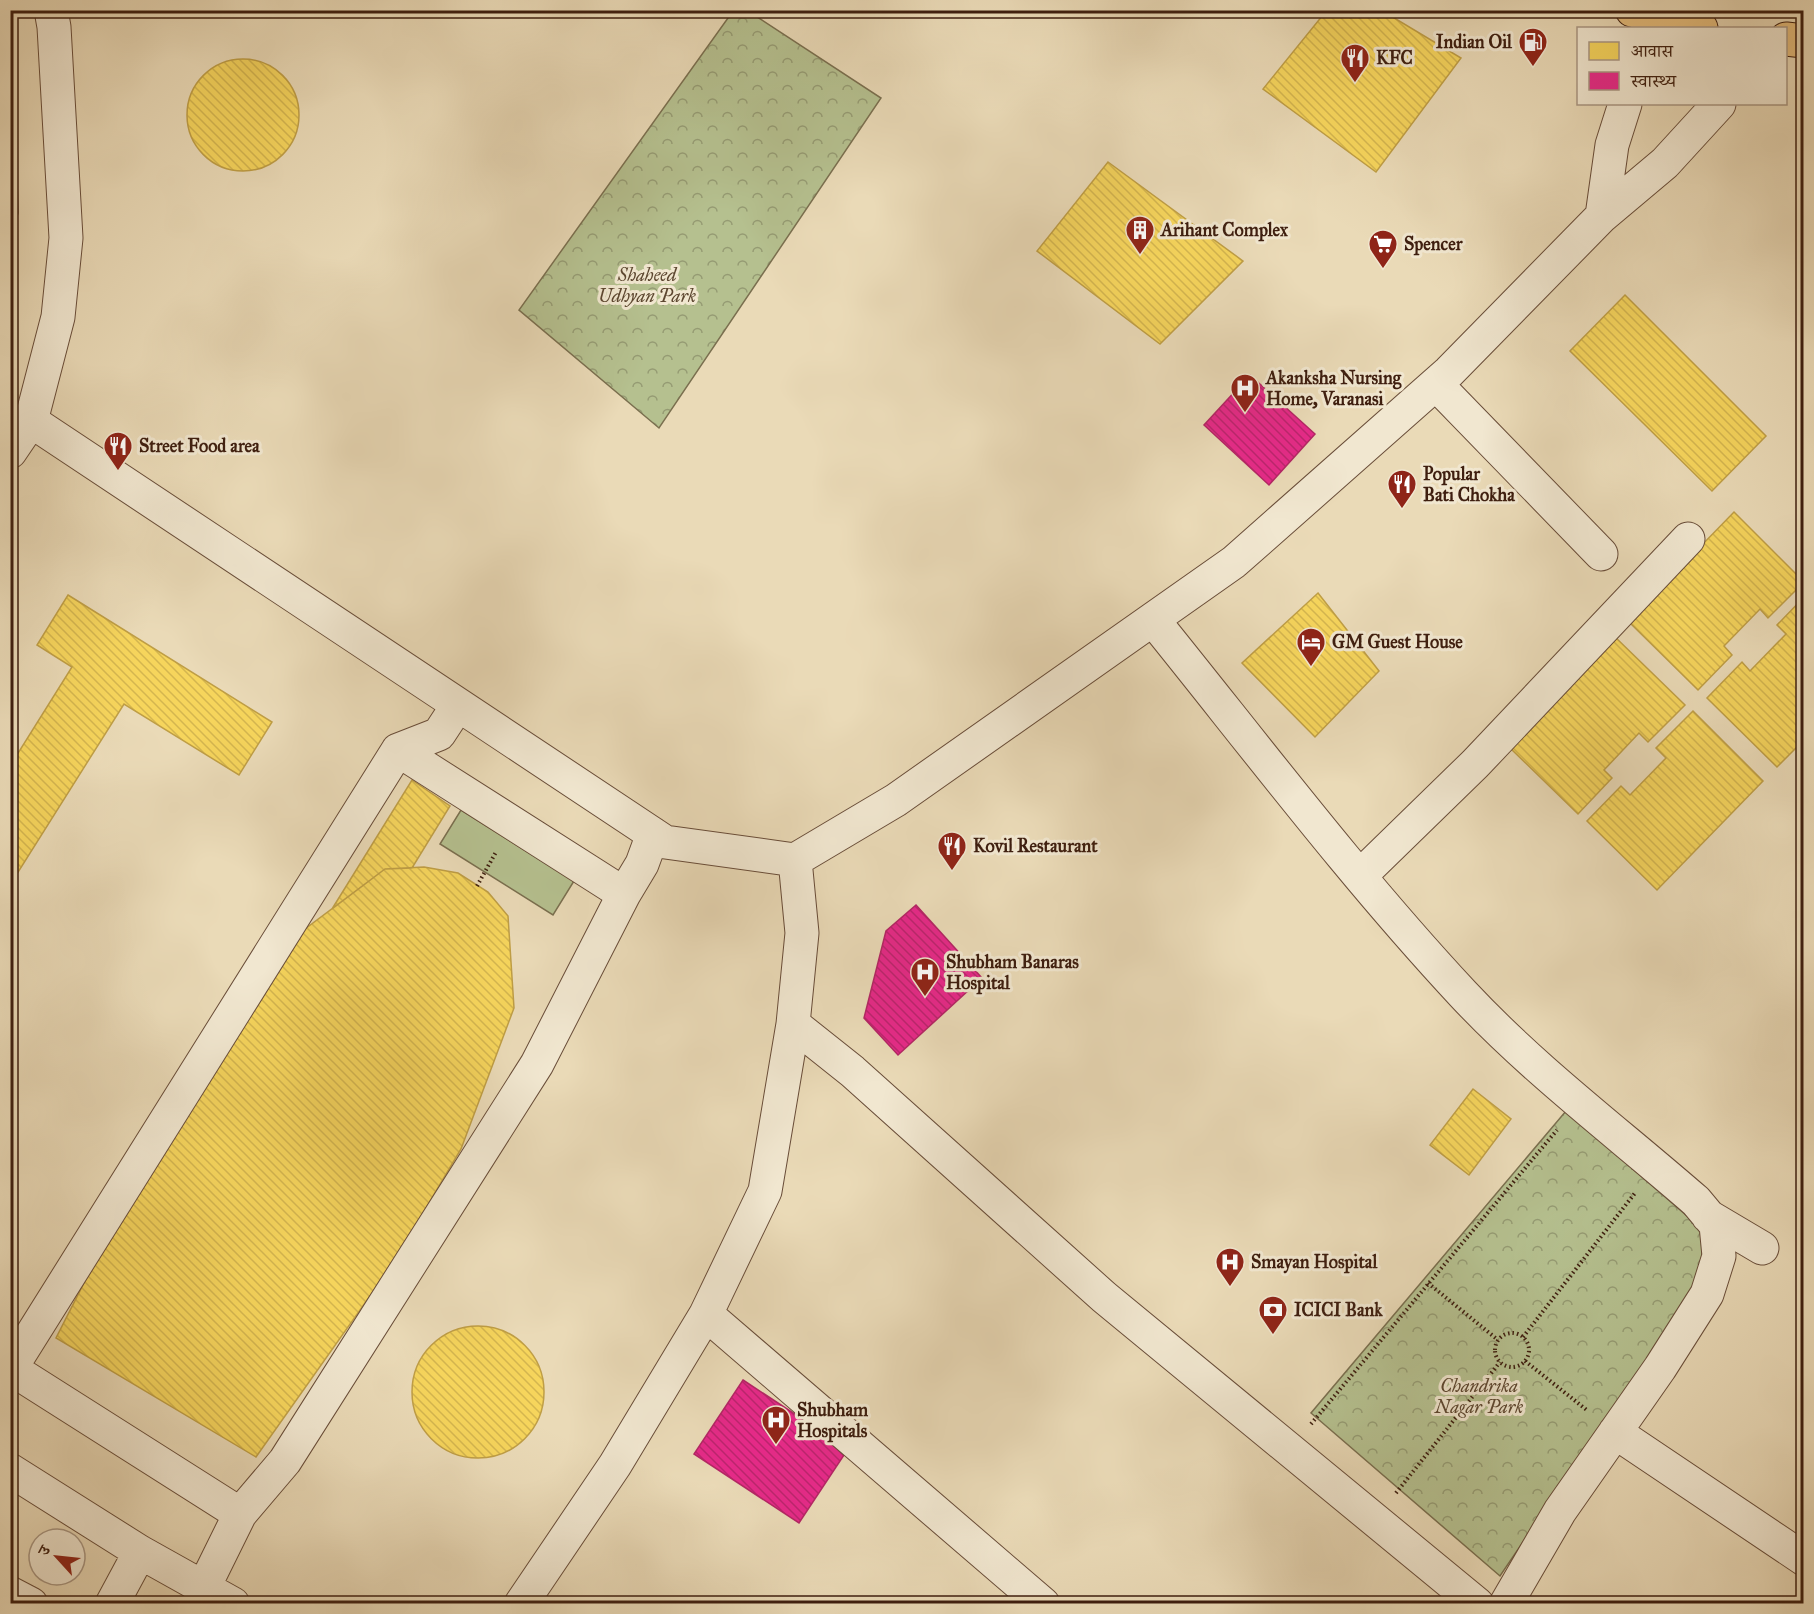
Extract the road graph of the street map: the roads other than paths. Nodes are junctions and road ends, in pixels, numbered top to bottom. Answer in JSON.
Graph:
{"nodes":[{"id":1,"x":51,"y":10,"type":"edge"},
{"id":2,"x":1650,"y":17,"type":"edge"},
{"id":3,"x":1696,"y":27,"type":"edge"},
{"id":4,"x":1787,"y":39,"type":"edge"},
{"id":5,"x":1803,"y":40,"type":"edge"},
{"id":6,"x":1625,"y":105,"type":"edge"},
{"id":7,"x":1718,"y":105,"type":"edge"},
{"id":8,"x":1602,"y":216,"type":"junction"},
{"id":9,"x":1436,"y":384,"type":"junction"},
{"id":10,"x":31,"y":421,"type":"junction"},
{"id":11,"x":10,"y":452,"type":"edge"},
{"id":12,"x":1688,"y":539,"type":"dead end"},
{"id":13,"x":1600,"y":554,"type":"dead end"},
{"id":14,"x":1154,"y":621,"type":"junction"},
{"id":15,"x":458,"y":705,"type":"junction"},
{"id":16,"x":398,"y":750,"type":"junction"},
{"id":17,"x":653,"y":834,"type":"junction"},
{"id":18,"x":795,"y":860,"type":"junction"},
{"id":19,"x":1361,"y":875,"type":"junction"},
{"id":20,"x":624,"y":894,"type":"junction"},
{"id":21,"x":793,"y":1024,"type":"junction"},
{"id":22,"x":1708,"y":1216,"type":"junction"},
{"id":23,"x":1762,"y":1248,"type":"dead end"},
{"id":24,"x":706,"y":1314,"type":"junction"},
{"id":25,"x":11,"y":1368,"type":"edge"},
{"id":26,"x":1615,"y":1432,"type":"junction"},
{"id":27,"x":10,"y":1470,"type":"edge"},
{"id":28,"x":240,"y":1514,"type":"junction"},
{"id":29,"x":141,"y":1552,"type":"junction"},
{"id":30,"x":1803,"y":1559,"type":"edge"},
{"id":31,"x":204,"y":1587,"type":"junction"},
{"id":32,"x":10,"y":1593,"type":"edge"},
{"id":33,"x":31,"y":1604,"type":"edge"},
{"id":34,"x":112,"y":1604,"type":"edge"},
{"id":35,"x":233,"y":1604,"type":"edge"},
{"id":36,"x":521,"y":1604,"type":"edge"},
{"id":37,"x":1043,"y":1604,"type":"edge"},
{"id":38,"x":1477,"y":1604,"type":"edge"},
{"id":39,"x":1506,"y":1604,"type":"edge"}],
"edges":[{"from":1,"to":10,"type":"street"},
{"from":2,"to":3,"type":"main road"},
{"from":4,"to":5,"type":"main road"},
{"from":6,"to":8,"type":"street"},
{"from":7,"to":8,"type":"street"},
{"from":8,"to":9,"type":"street"},
{"from":9,"to":13,"type":"street"},
{"from":9,"to":14,"type":"street"},
{"from":10,"to":11,"type":"street"},
{"from":10,"to":15,"type":"street"},
{"from":12,"to":19,"type":"street"},
{"from":14,"to":18,"type":"street"},
{"from":14,"to":19,"type":"street"},
{"from":15,"to":16,"type":"street"},
{"from":15,"to":17,"type":"street"},
{"from":16,"to":20,"type":"street"},
{"from":16,"to":25,"type":"street"},
{"from":17,"to":18,"type":"street"},
{"from":17,"to":20,"type":"street"},
{"from":18,"to":21,"type":"street"},
{"from":19,"to":22,"type":"street"},
{"from":20,"to":28,"type":"street"},
{"from":21,"to":24,"type":"street"},
{"from":21,"to":38,"type":"street"},
{"from":22,"to":23,"type":"street"},
{"from":22,"to":26,"type":"street"},
{"from":24,"to":36,"type":"street"},
{"from":24,"to":37,"type":"street"},
{"from":25,"to":28,"type":"street"},
{"from":26,"to":30,"type":"street"},
{"from":26,"to":39,"type":"street"},
{"from":27,"to":29,"type":"street"},
{"from":28,"to":31,"type":"street"},
{"from":29,"to":31,"type":"street"},
{"from":29,"to":34,"type":"street"},
{"from":31,"to":35,"type":"street"},
{"from":32,"to":33,"type":"street"}]}
